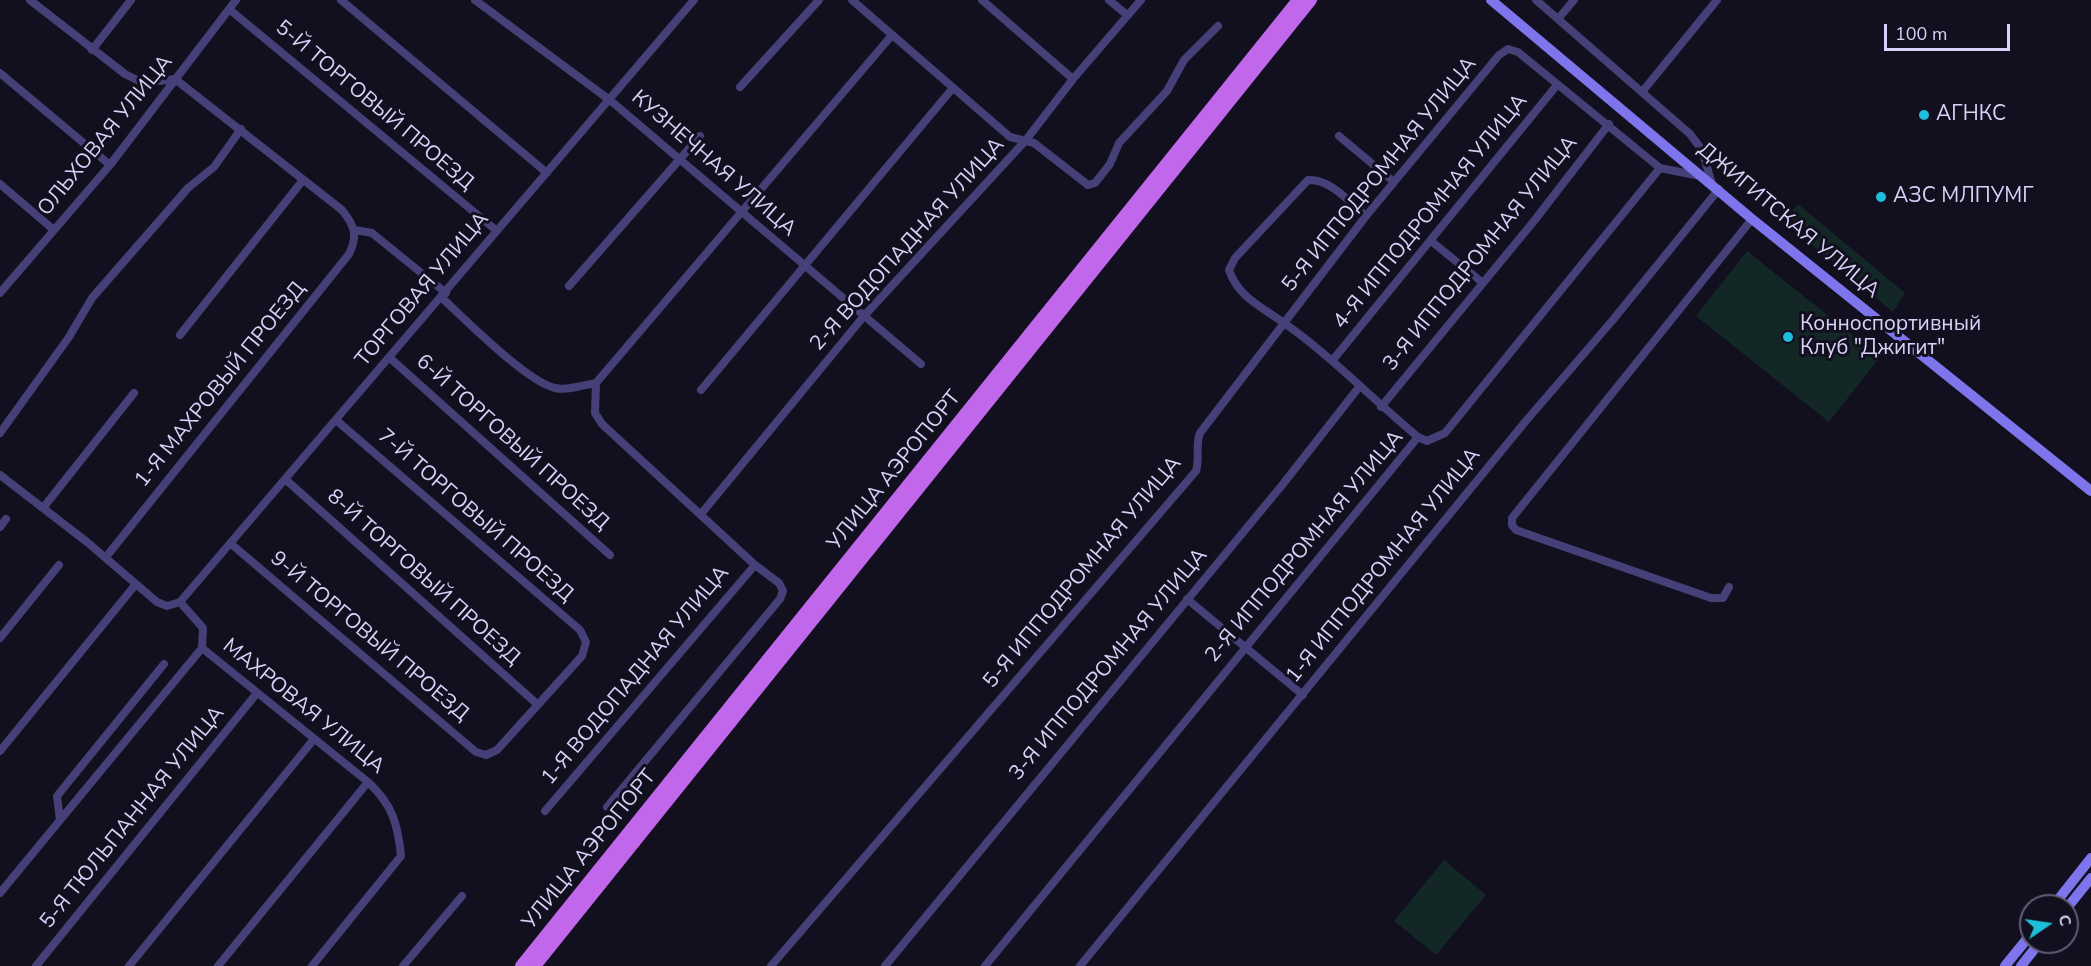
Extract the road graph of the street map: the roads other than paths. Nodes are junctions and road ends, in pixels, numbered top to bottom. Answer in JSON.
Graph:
{"nodes":[{"id":1,"x":30,"y":0,"type":"edge"},
{"id":2,"x":131,"y":0,"type":"edge"},
{"id":3,"x":236,"y":0,"type":"edge"},
{"id":4,"x":341,"y":0,"type":"edge"},
{"id":5,"x":475,"y":0,"type":"edge"},
{"id":6,"x":694,"y":0,"type":"edge"},
{"id":7,"x":819,"y":0,"type":"edge"},
{"id":8,"x":852,"y":0,"type":"edge"},
{"id":9,"x":982,"y":0,"type":"edge"},
{"id":10,"x":1109,"y":0,"type":"edge"},
{"id":11,"x":1141,"y":0,"type":"edge"},
{"id":12,"x":1298,"y":0,"type":"edge"},
{"id":13,"x":1311,"y":0,"type":"edge"},
{"id":14,"x":1491,"y":0,"type":"edge"},
{"id":15,"x":1536,"y":0,"type":"edge"},
{"id":16,"x":1574,"y":0,"type":"edge"},
{"id":17,"x":1717,"y":0,"type":"edge"},
{"id":18,"x":229,"y":9,"type":"junction"},
{"id":19,"x":1127,"y":15,"type":"junction"},
{"id":20,"x":1558,"y":19,"type":"junction"},
{"id":21,"x":1218,"y":26,"type":"dead end"},
{"id":22,"x":892,"y":35,"type":"junction"},
{"id":23,"x":92,"y":50,"type":"junction"},
{"id":24,"x":0,"y":73,"type":"edge"},
{"id":25,"x":175,"y":79,"type":"junction"},
{"id":26,"x":1073,"y":79,"type":"junction"},
{"id":27,"x":1557,"y":85,"type":"junction"},
{"id":28,"x":740,"y":87,"type":"dead end"},
{"id":29,"x":952,"y":89,"type":"junction"},
{"id":30,"x":1642,"y":92,"type":"junction"},
{"id":31,"x":611,"y":100,"type":"junction"},
{"id":32,"x":1609,"y":124,"type":"junction"},
{"id":33,"x":241,"y":129,"type":"junction"},
{"id":34,"x":700,"y":135,"type":"dead end"},
{"id":35,"x":1339,"y":136,"type":"dead end"},
{"id":36,"x":1026,"y":140,"type":"junction"},
{"id":37,"x":678,"y":158,"type":"junction"},
{"id":38,"x":110,"y":165,"type":"junction"},
{"id":39,"x":1660,"y":168,"type":"junction"},
{"id":40,"x":547,"y":173,"type":"junction"},
{"id":41,"x":303,"y":180,"type":"junction"},
{"id":42,"x":1394,"y":182,"type":"junction"},
{"id":43,"x":1712,"y":183,"type":"junction"},
{"id":44,"x":0,"y":184,"type":"edge"},
{"id":45,"x":740,"y":211,"type":"junction"},
{"id":46,"x":1366,"y":216,"type":"junction"},
{"id":47,"x":1752,"y":219,"type":"junction"},
{"id":48,"x":54,"y":230,"type":"junction"},
{"id":49,"x":355,"y":230,"type":"junction"},
{"id":50,"x":497,"y":231,"type":"junction"},
{"id":51,"x":1431,"y":241,"type":"junction"},
{"id":52,"x":804,"y":266,"type":"junction"},
{"id":53,"x":3,"y":280,"type":"edge"},
{"id":54,"x":1483,"y":283,"type":"junction"},
{"id":55,"x":569,"y":286,"type":"dead end"},
{"id":56,"x":0,"y":293,"type":"edge"},
{"id":57,"x":444,"y":296,"type":"junction"},
{"id":58,"x":864,"y":316,"type":"junction"},
{"id":59,"x":1284,"y":323,"type":"junction"},
{"id":60,"x":180,"y":335,"type":"dead end"},
{"id":61,"x":390,"y":358,"type":"junction"},
{"id":62,"x":1332,"y":361,"type":"junction"},
{"id":63,"x":921,"y":364,"type":"dead end"},
{"id":64,"x":596,"y":383,"type":"junction"},
{"id":65,"x":1359,"y":387,"type":"junction"},
{"id":66,"x":701,"y":390,"type":"dead end"},
{"id":67,"x":134,"y":393,"type":"dead end"},
{"id":68,"x":1381,"y":407,"type":"junction"},
{"id":69,"x":336,"y":420,"type":"junction"},
{"id":70,"x":0,"y":433,"type":"edge"},
{"id":71,"x":1418,"y":437,"type":"junction"},
{"id":72,"x":0,"y":475,"type":"edge"},
{"id":73,"x":285,"y":479,"type":"junction"},
{"id":74,"x":2091,"y":491,"type":"edge"},
{"id":75,"x":43,"y":508,"type":"junction"},
{"id":76,"x":701,"y":514,"type":"junction"},
{"id":77,"x":230,"y":543,"type":"junction"},
{"id":78,"x":610,"y":555,"type":"dead end"},
{"id":79,"x":106,"y":557,"type":"junction"},
{"id":80,"x":59,"y":565,"type":"dead end"},
{"id":81,"x":755,"y":565,"type":"junction"},
{"id":82,"x":136,"y":584,"type":"junction"},
{"id":83,"x":1729,"y":587,"type":"dead end"},
{"id":84,"x":1187,"y":600,"type":"junction"},
{"id":85,"x":180,"y":602,"type":"junction"},
{"id":86,"x":0,"y":638,"type":"edge"},
{"id":87,"x":202,"y":648,"type":"junction"},
{"id":88,"x":1245,"y":648,"type":"junction"},
{"id":89,"x":164,"y":664,"type":"dead end"},
{"id":90,"x":257,"y":693,"type":"junction"},
{"id":91,"x":1303,"y":695,"type":"junction"},
{"id":92,"x":537,"y":704,"type":"junction"},
{"id":93,"x":314,"y":739,"type":"junction"},
{"id":94,"x":0,"y":751,"type":"edge"},
{"id":95,"x":368,"y":782,"type":"junction"},
{"id":96,"x":607,"y":807,"type":"dead end"},
{"id":97,"x":545,"y":811,"type":"dead end"},
{"id":98,"x":60,"y":820,"type":"junction"},
{"id":99,"x":2091,"y":858,"type":"edge"},
{"id":100,"x":2091,"y":878,"type":"edge"},
{"id":101,"x":0,"y":893,"type":"edge"},
{"id":102,"x":2062,"y":894,"type":"edge"},
{"id":103,"x":2078,"y":894,"type":"edge"},
{"id":104,"x":462,"y":896,"type":"dead end"},
{"id":105,"x":2019,"y":949,"type":"edge"},
{"id":106,"x":2030,"y":954,"type":"edge"},
{"id":107,"x":36,"y":966,"type":"edge"},
{"id":108,"x":129,"y":966,"type":"edge"},
{"id":109,"x":218,"y":966,"type":"edge"},
{"id":110,"x":312,"y":966,"type":"edge"},
{"id":111,"x":403,"y":966,"type":"edge"},
{"id":112,"x":521,"y":966,"type":"edge"},
{"id":113,"x":535,"y":966,"type":"edge"},
{"id":114,"x":771,"y":966,"type":"edge"},
{"id":115,"x":885,"y":966,"type":"edge"},
{"id":116,"x":985,"y":966,"type":"edge"},
{"id":117,"x":1080,"y":966,"type":"edge"},
{"id":118,"x":2006,"y":966,"type":"edge"},
{"id":119,"x":2021,"y":966,"type":"edge"}],
"edges":[{"from":1,"to":23,"type":"street"},
{"from":2,"to":23,"type":"street"},
{"from":3,"to":18,"type":"street","name":"ОЛЬХОВАЯ УЛИЦА"},
{"from":4,"to":40,"type":"street"},
{"from":5,"to":31,"type":"street","name":"КУЗНЕЧНАЯ УЛИЦА"},
{"from":6,"to":31,"type":"street","name":"ТОРГОВАЯ УЛИЦА"},
{"from":7,"to":28,"type":"street"},
{"from":8,"to":22,"type":"street"},
{"from":9,"to":26,"type":"street"},
{"from":10,"to":19,"type":"street"},
{"from":11,"to":19,"type":"street","name":"2-Я ВОДОПАДНАЯ УЛИЦА"},
{"from":12,"to":112,"type":"main road","name":"УЛИЦА АЭРОПОРТ"},
{"from":13,"to":113,"type":"main road","name":"УЛИЦА АЭРОПОРТ"},
{"from":14,"to":43,"type":"street","name":"ДЖИГИТСКАЯ УЛИЦА"},
{"from":15,"to":20,"type":"street"},
{"from":16,"to":20,"type":"street"},
{"from":17,"to":30,"type":"street"},
{"from":18,"to":25,"type":"street","name":"ОЛЬХОВАЯ УЛИЦА"},
{"from":18,"to":50,"type":"street","name":"5-Й ТОРГОВЫЙ ПРОЕЗД"},
{"from":19,"to":26,"type":"street","name":"2-Я ВОДОПАДНАЯ УЛИЦА"},
{"from":20,"to":30,"type":"street"},
{"from":21,"to":36,"type":"street"},
{"from":22,"to":29,"type":"street"},
{"from":22,"to":45,"type":"street"},
{"from":23,"to":25,"type":"street"},
{"from":24,"to":38,"type":"street"},
{"from":25,"to":33,"type":"street"},
{"from":25,"to":38,"type":"street","name":"ОЛЬХОВАЯ УЛИЦА"},
{"from":26,"to":36,"type":"street","name":"2-Я ВОДОПАДНАЯ УЛИЦА"},
{"from":27,"to":32,"type":"street"},
{"from":27,"to":42,"type":"street","name":"5-Я ИППОДРОМНАЯ УЛИЦА"},
{"from":27,"to":51,"type":"street","name":"4-Я ИППОДРОМНАЯ УЛИЦА"},
{"from":29,"to":36,"type":"street"},
{"from":29,"to":52,"type":"street"},
{"from":30,"to":43,"type":"street"},
{"from":31,"to":37,"type":"street","name":"КУЗНЕЧНАЯ УЛИЦА"},
{"from":31,"to":40,"type":"street","name":"ТОРГОВАЯ УЛИЦА"},
{"from":32,"to":39,"type":"street"},
{"from":32,"to":54,"type":"street","name":"3-Я ИППОДРОМНАЯ УЛИЦА"},
{"from":33,"to":41,"type":"street"},
{"from":33,"to":70,"type":"street"},
{"from":34,"to":37,"type":"street"},
{"from":35,"to":42,"type":"street"},
{"from":36,"to":58,"type":"street","name":"2-Я ВОДОПАДНАЯ УЛИЦА"},
{"from":37,"to":45,"type":"street","name":"КУЗНЕЧНАЯ УЛИЦА"},
{"from":37,"to":55,"type":"street"},
{"from":38,"to":48,"type":"street","name":"ОЛЬХОВАЯ УЛИЦА"},
{"from":39,"to":43,"type":"street"},
{"from":39,"to":71,"type":"street","name":"2-Я ИППОДРОМНАЯ УЛИЦА"},
{"from":40,"to":50,"type":"street","name":"ТОРГОВАЯ УЛИЦА"},
{"from":41,"to":49,"type":"street"},
{"from":41,"to":60,"type":"street"},
{"from":42,"to":46,"type":"street","name":"5-Я ИППОДРОМНАЯ УЛИЦА"},
{"from":43,"to":47,"type":"street","name":"ДЖИГИТСКАЯ УЛИЦА"},
{"from":43,"to":91,"type":"street","name":"1-Я ИППОДРОМНАЯ УЛИЦА"},
{"from":44,"to":48,"type":"street"},
{"from":45,"to":52,"type":"street","name":"КУЗНЕЧНАЯ УЛИЦА"},
{"from":45,"to":64,"type":"street"},
{"from":46,"to":59,"type":"street","name":"5-Я ИППОДРОМНАЯ УЛИЦА"},
{"from":46,"to":59,"type":"street"},
{"from":47,"to":74,"type":"street","name":"ДЖИГИТСКАЯ УЛИЦА"},
{"from":47,"to":83,"type":"street"},
{"from":48,"to":53,"type":"street","name":"ОЛЬХОВАЯ УЛИЦА"},
{"from":49,"to":57,"type":"street"},
{"from":49,"to":79,"type":"street","name":"1-Я МАХРОВЫЙ ПРОЕЗД"},
{"from":50,"to":57,"type":"street","name":"ТОРГОВАЯ УЛИЦА"},
{"from":51,"to":54,"type":"street"},
{"from":51,"to":62,"type":"street","name":"4-Я ИППОДРОМНАЯ УЛИЦА"},
{"from":52,"to":58,"type":"street","name":"КУЗНЕЧНАЯ УЛИЦА"},
{"from":52,"to":66,"type":"street"},
{"from":53,"to":56,"type":"street","name":"ОЛЬХОВАЯ УЛИЦА"},
{"from":54,"to":68,"type":"street","name":"3-Я ИППОДРОМНАЯ УЛИЦА"},
{"from":57,"to":61,"type":"street","name":"ТОРГОВАЯ УЛИЦА"},
{"from":57,"to":64,"type":"street"},
{"from":58,"to":63,"type":"street","name":"КУЗНЕЧНАЯ УЛИЦА"},
{"from":58,"to":76,"type":"street","name":"2-Я ВОДОПАДНАЯ УЛИЦА"},
{"from":59,"to":62,"type":"street"},
{"from":59,"to":114,"type":"street","name":"5-Я ИППОДРОМНАЯ УЛИЦА"},
{"from":61,"to":69,"type":"street","name":"ТОРГОВАЯ УЛИЦА"},
{"from":61,"to":78,"type":"street","name":"6-Й ТОРГОВЫЙ ПРОЕЗД"},
{"from":62,"to":65,"type":"street"},
{"from":64,"to":76,"type":"street"},
{"from":65,"to":68,"type":"street"},
{"from":65,"to":84,"type":"street","name":"3-Я ИППОДРОМНАЯ УЛИЦА"},
{"from":67,"to":75,"type":"street"},
{"from":68,"to":71,"type":"street"},
{"from":69,"to":73,"type":"street","name":"ТОРГОВАЯ УЛИЦА"},
{"from":69,"to":92,"type":"street","name":"7-Й ТОРГОВЫЙ ПРОЕЗД"},
{"from":71,"to":88,"type":"street","name":"2-Я ИППОДРОМНАЯ УЛИЦА"},
{"from":72,"to":75,"type":"street"},
{"from":73,"to":77,"type":"street","name":"ТОРГОВАЯ УЛИЦА"},
{"from":73,"to":92,"type":"street","name":"8-Й ТОРГОВЫЙ ПРОЕЗД"},
{"from":75,"to":79,"type":"street"},
{"from":76,"to":81,"type":"street"},
{"from":77,"to":85,"type":"street","name":"ТОРГОВАЯ УЛИЦА"},
{"from":77,"to":92,"type":"street","name":"9-Й ТОРГОВЫЙ ПРОЕЗД"},
{"from":79,"to":82,"type":"street"},
{"from":80,"to":86,"type":"street"},
{"from":81,"to":96,"type":"street"},
{"from":81,"to":97,"type":"street","name":"1-Я ВОДОПАДНАЯ УЛИЦА"},
{"from":82,"to":85,"type":"street"},
{"from":82,"to":94,"type":"street"},
{"from":84,"to":88,"type":"street"},
{"from":84,"to":115,"type":"street","name":"3-Я ИППОДРОМНАЯ УЛИЦА"},
{"from":85,"to":87,"type":"street","name":"МАХРОВАЯ УЛИЦА"},
{"from":87,"to":90,"type":"street","name":"МАХРОВАЯ УЛИЦА"},
{"from":87,"to":98,"type":"street"},
{"from":88,"to":91,"type":"street"},
{"from":88,"to":116,"type":"street","name":"2-Я ИППОДРОМНАЯ УЛИЦА"},
{"from":89,"to":98,"type":"street"},
{"from":90,"to":93,"type":"street","name":"МАХРОВАЯ УЛИЦА"},
{"from":90,"to":107,"type":"street","name":"5-Я ТЮЛЬПАННАЯ УЛИЦА"},
{"from":91,"to":117,"type":"street","name":"1-Я ИППОДРОМНАЯ УЛИЦА"},
{"from":93,"to":95,"type":"street","name":"МАХРОВАЯ УЛИЦА"},
{"from":93,"to":108,"type":"street"},
{"from":95,"to":109,"type":"street"},
{"from":95,"to":110,"type":"street","name":"МАХРОВАЯ УЛИЦА"},
{"from":98,"to":101,"type":"street"},
{"from":99,"to":102,"type":"street"},
{"from":100,"to":103,"type":"street"},
{"from":104,"to":111,"type":"street"},
{"from":105,"to":118,"type":"street"},
{"from":106,"to":119,"type":"street"}]}
